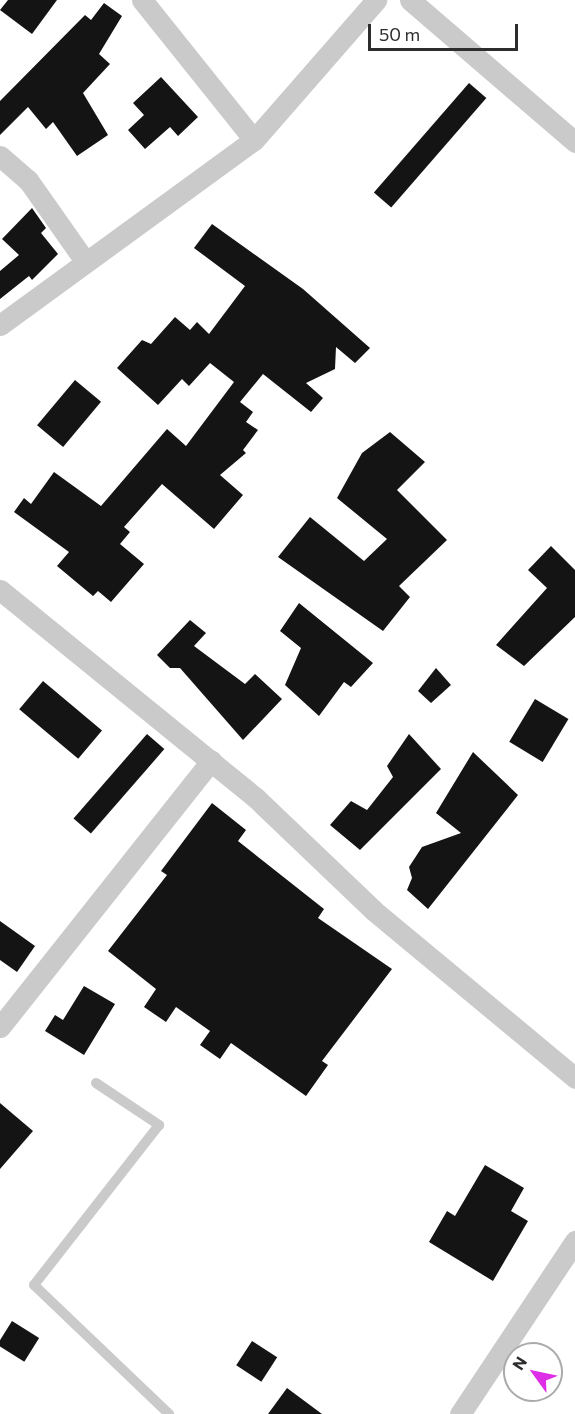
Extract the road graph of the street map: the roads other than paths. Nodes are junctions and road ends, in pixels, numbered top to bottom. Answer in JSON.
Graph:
{"nodes":[{"id":1,"x":142,"y":0,"type":"edge"},
{"id":2,"x":376,"y":0,"type":"edge"},
{"id":3,"x":410,"y":0,"type":"edge"},
{"id":4,"x":254,"y":140,"type":"junction"},
{"id":5,"x":575,"y":142,"type":"edge"},
{"id":6,"x":0,"y":156,"type":"edge"},
{"id":7,"x":85,"y":261,"type":"junction"},
{"id":8,"x":0,"y":325,"type":"edge"},
{"id":9,"x":0,"y":591,"type":"edge"},
{"id":10,"x":211,"y":761,"type":"junction"},
{"id":11,"x":0,"y":1027,"type":"edge"},
{"id":12,"x":575,"y":1078,"type":"edge"},
{"id":13,"x":96,"y":1083,"type":"dead end"},
{"id":14,"x":575,"y":1241,"type":"edge"},
{"id":15,"x":169,"y":1414,"type":"edge"},
{"id":16,"x":460,"y":1414,"type":"edge"}],
"edges":[{"from":1,"to":4,"type":"street"},
{"from":2,"to":4,"type":"street"},
{"from":3,"to":5,"type":"street"},
{"from":4,"to":7,"type":"street"},
{"from":6,"to":7,"type":"street"},
{"from":7,"to":8,"type":"street"},
{"from":9,"to":10,"type":"street"},
{"from":10,"to":11,"type":"street"},
{"from":10,"to":12,"type":"street"},
{"from":13,"to":15,"type":"lane"},
{"from":14,"to":16,"type":"street"}]}
